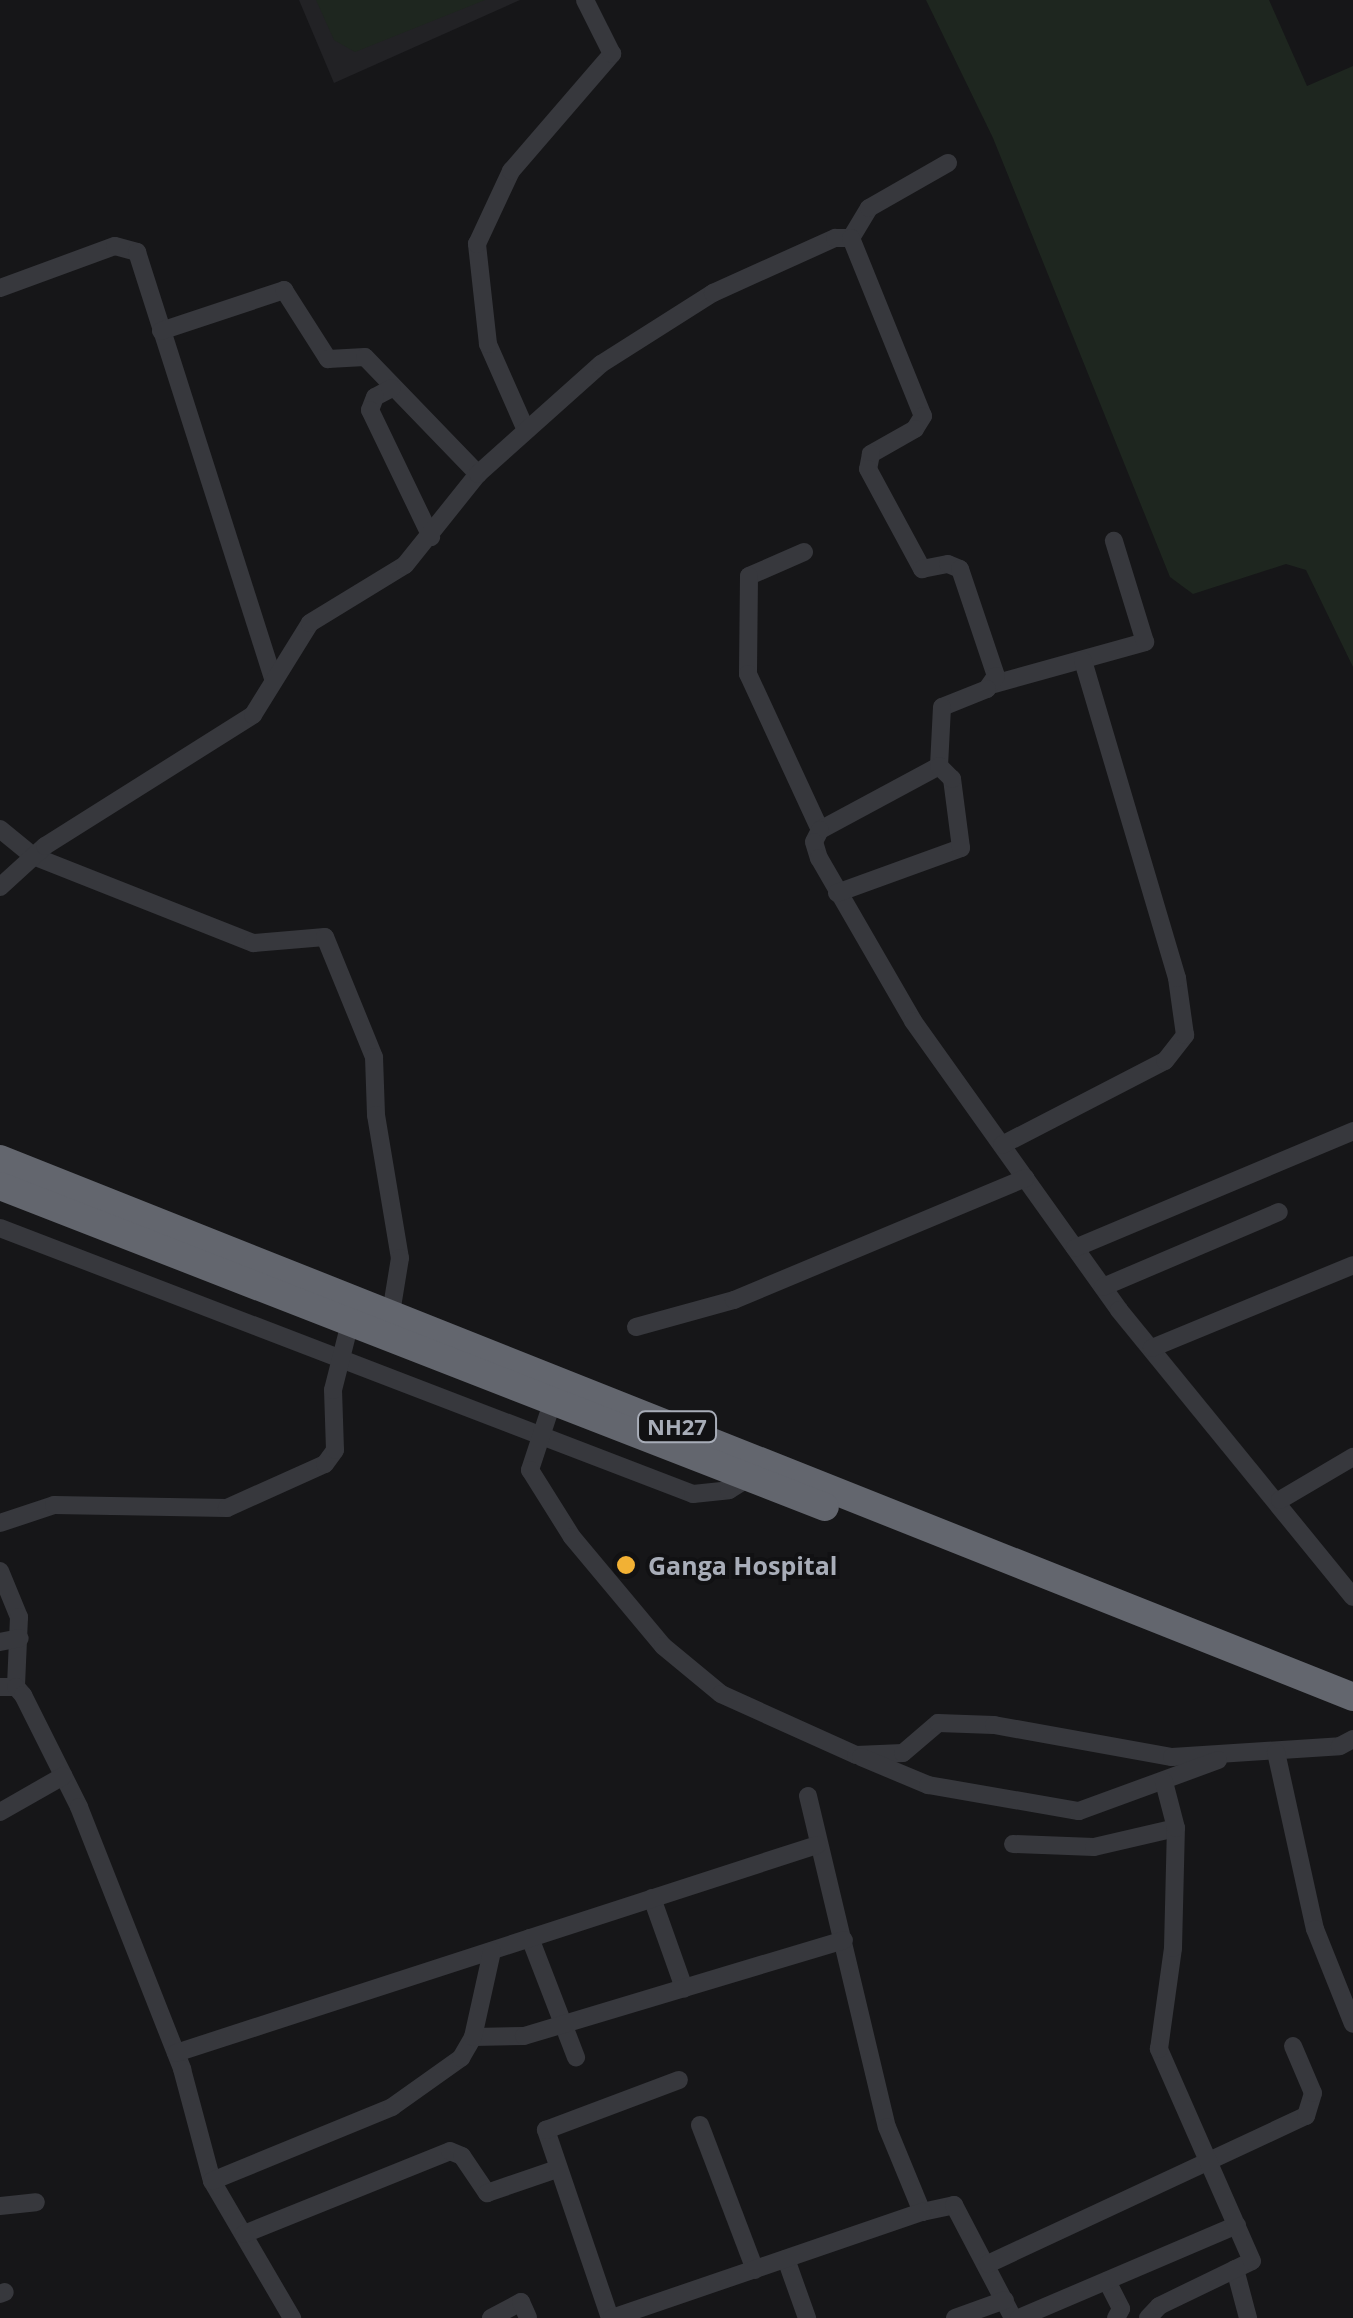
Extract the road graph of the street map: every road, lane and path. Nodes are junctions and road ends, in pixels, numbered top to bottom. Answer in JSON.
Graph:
{"nodes":[{"id":1,"x":585,"y":0,"type":"edge"},
{"id":2,"x":948,"y":163,"type":"dead end"},
{"id":3,"x":851,"y":238,"type":"junction"},
{"id":4,"x":0,"y":288,"type":"edge"},
{"id":5,"x":161,"y":331,"type":"junction"},
{"id":6,"x":392,"y":388,"type":"junction"},
{"id":7,"x":524,"y":428,"type":"junction"},
{"id":8,"x":478,"y":474,"type":"junction"},
{"id":9,"x":431,"y":537,"type":"junction"},
{"id":10,"x":1114,"y":542,"type":"dead end"},
{"id":11,"x":804,"y":552,"type":"dead end"},
{"id":12,"x":1083,"y":661,"type":"junction"},
{"id":13,"x":274,"y":681,"type":"junction"},
{"id":14,"x":994,"y":684,"type":"junction"},
{"id":15,"x":939,"y":766,"type":"junction"},
{"id":16,"x":0,"y":829,"type":"edge"},
{"id":17,"x":820,"y":830,"type":"junction"},
{"id":18,"x":33,"y":856,"type":"junction"},
{"id":19,"x":0,"y":887,"type":"edge"},
{"id":20,"x":837,"y":893,"type":"junction"},
{"id":21,"x":1353,"y":1130,"type":"edge"},
{"id":22,"x":1002,"y":1145,"type":"junction"},
{"id":23,"x":0,"y":1158,"type":"edge"},
{"id":24,"x":1025,"y":1178,"type":"junction"},
{"id":25,"x":0,"y":1186,"type":"edge"},
{"id":26,"x":1279,"y":1212,"type":"dead end"},
{"id":27,"x":0,"y":1228,"type":"edge"},
{"id":28,"x":1075,"y":1248,"type":"junction"},
{"id":29,"x":1353,"y":1264,"type":"edge"},
{"id":30,"x":1103,"y":1288,"type":"junction"},
{"id":31,"x":390,"y":1312,"type":"junction"},
{"id":32,"x":350,"y":1322,"type":"junction"},
{"id":33,"x":636,"y":1327,"type":"dead end"},
{"id":34,"x":1152,"y":1348,"type":"junction"},
{"id":35,"x":340,"y":1362,"type":"junction"},
{"id":36,"x":554,"y":1400,"type":"junction"},
{"id":37,"x":541,"y":1439,"type":"junction"},
{"id":38,"x":1353,"y":1457,"type":"edge"},
{"id":39,"x":750,"y":1477,"type":"junction"},
{"id":40,"x":1280,"y":1500,"type":"junction"},
{"id":41,"x":0,"y":1522,"type":"edge"},
{"id":42,"x":0,"y":1571,"type":"edge"},
{"id":43,"x":1353,"y":1597,"type":"edge"},
{"id":44,"x":20,"y":1638,"type":"junction"},
{"id":45,"x":0,"y":1642,"type":"edge"},
{"id":46,"x":8,"y":1687,"type":"edge"},
{"id":47,"x":1353,"y":1697,"type":"edge"},
{"id":48,"x":1353,"y":1713,"type":"edge"},
{"id":49,"x":1353,"y":1739,"type":"edge"},
{"id":50,"x":1276,"y":1752,"type":"junction"},
{"id":51,"x":856,"y":1755,"type":"junction"},
{"id":52,"x":1226,"y":1756,"type":"junction"},
{"id":53,"x":63,"y":1776,"type":"junction"},
{"id":54,"x":1164,"y":1782,"type":"junction"},
{"id":55,"x":808,"y":1796,"type":"dead end"},
{"id":56,"x":0,"y":1812,"type":"edge"},
{"id":57,"x":1176,"y":1828,"type":"junction"},
{"id":58,"x":1013,"y":1844,"type":"dead end"},
{"id":59,"x":817,"y":1845,"type":"junction"},
{"id":60,"x":652,"y":1898,"type":"junction"},
{"id":61,"x":530,"y":1938,"type":"junction"},
{"id":62,"x":844,"y":1940,"type":"junction"},
{"id":63,"x":492,"y":1951,"type":"junction"},
{"id":64,"x":684,"y":1988,"type":"junction"},
{"id":65,"x":563,"y":2024,"type":"junction"},
{"id":66,"x":1353,"y":2024,"type":"edge"},
{"id":67,"x":473,"y":2037,"type":"junction"},
{"id":68,"x":1293,"y":2046,"type":"dead end"},
{"id":69,"x":176,"y":2053,"type":"junction"},
{"id":70,"x":576,"y":2056,"type":"dead end"},
{"id":71,"x":678,"y":2080,"type":"dead end"},
{"id":72,"x":700,"y":2125,"type":"dead end"},
{"id":73,"x":1212,"y":2163,"type":"junction"},
{"id":74,"x":557,"y":2169,"type":"junction"},
{"id":75,"x":212,"y":2181,"type":"junction"},
{"id":76,"x":36,"y":2202,"type":"dead end"},
{"id":77,"x":0,"y":2206,"type":"edge"},
{"id":78,"x":922,"y":2212,"type":"junction"},
{"id":79,"x":1237,"y":2225,"type":"junction"},
{"id":80,"x":244,"y":2234,"type":"junction"},
{"id":81,"x":786,"y":2259,"type":"junction"},
{"id":82,"x":988,"y":2264,"type":"junction"},
{"id":83,"x":755,"y":2270,"type":"junction"},
{"id":84,"x":1235,"y":2270,"type":"junction"},
{"id":85,"x":1107,"y":2281,"type":"junction"},
{"id":86,"x":1012,"y":2312,"type":"edge"},
{"id":87,"x":292,"y":2318,"type":"edge"},
{"id":88,"x":491,"y":2318,"type":"edge"},
{"id":89,"x":528,"y":2318,"type":"edge"},
{"id":90,"x":611,"y":2318,"type":"edge"},
{"id":91,"x":807,"y":2318,"type":"edge"},
{"id":92,"x":955,"y":2318,"type":"edge"},
{"id":93,"x":1116,"y":2318,"type":"edge"},
{"id":94,"x":1148,"y":2318,"type":"edge"},
{"id":95,"x":1248,"y":2318,"type":"edge"}],
"edges":[{"from":1,"to":7,"type":"street"},
{"from":2,"to":3,"type":"street"},
{"from":3,"to":7,"type":"street"},
{"from":3,"to":14,"type":"street"},
{"from":4,"to":5,"type":"street"},
{"from":5,"to":6,"type":"street"},
{"from":5,"to":13,"type":"street"},
{"from":6,"to":8,"type":"street"},
{"from":6,"to":9,"type":"street"},
{"from":7,"to":8,"type":"street"},
{"from":8,"to":9,"type":"street"},
{"from":9,"to":13,"type":"street"},
{"from":10,"to":12,"type":"street"},
{"from":11,"to":17,"type":"street"},
{"from":12,"to":14,"type":"street"},
{"from":12,"to":22,"type":"street"},
{"from":13,"to":18,"type":"street"},
{"from":14,"to":15,"type":"street"},
{"from":15,"to":17,"type":"street"},
{"from":15,"to":20,"type":"street"},
{"from":16,"to":18,"type":"street"},
{"from":17,"to":20,"type":"street"},
{"from":18,"to":19,"type":"street"},
{"from":18,"to":31,"type":"street"},
{"from":20,"to":22,"type":"street"},
{"from":21,"to":28,"type":"street"},
{"from":22,"to":24,"type":"street"},
{"from":23,"to":31,"type":"highway","number":"NH27"},
{"from":24,"to":28,"type":"street"},
{"from":24,"to":33,"type":"street"},
{"from":25,"to":32,"type":"highway","number":"NH27"},
{"from":26,"to":30,"type":"street"},
{"from":27,"to":35,"type":"street"},
{"from":28,"to":30,"type":"street"},
{"from":29,"to":34,"type":"street"},
{"from":30,"to":34,"type":"street"},
{"from":31,"to":47,"type":"highway","number":"NH27"},
{"from":32,"to":35,"type":"street"},
{"from":32,"to":36,"type":"highway","number":"NH27"},
{"from":34,"to":40,"type":"street"},
{"from":35,"to":37,"type":"street"},
{"from":35,"to":41,"type":"street"},
{"from":36,"to":37,"type":"street"},
{"from":36,"to":39,"type":"highway","number":"NH27"},
{"from":37,"to":39,"type":"street"},
{"from":37,"to":51,"type":"street"},
{"from":38,"to":40,"type":"street"},
{"from":39,"to":48,"type":"highway","number":"NH27"},
{"from":40,"to":43,"type":"street"},
{"from":42,"to":44,"type":"street"},
{"from":44,"to":45,"type":"street"},
{"from":44,"to":46,"type":"street"},
{"from":46,"to":53,"type":"street"},
{"from":49,"to":50,"type":"street"},
{"from":50,"to":52,"type":"street"},
{"from":50,"to":66,"type":"street"},
{"from":51,"to":52,"type":"street"},
{"from":51,"to":54,"type":"street"},
{"from":52,"to":54,"type":"street"},
{"from":53,"to":56,"type":"street"},
{"from":53,"to":69,"type":"street"},
{"from":54,"to":57,"type":"street"},
{"from":55,"to":59,"type":"street"},
{"from":57,"to":58,"type":"street"},
{"from":57,"to":73,"type":"street"},
{"from":59,"to":60,"type":"street"},
{"from":59,"to":62,"type":"street"},
{"from":60,"to":61,"type":"street"},
{"from":60,"to":64,"type":"street"},
{"from":61,"to":63,"type":"street"},
{"from":61,"to":65,"type":"street"},
{"from":62,"to":64,"type":"street"},
{"from":62,"to":78,"type":"street"},
{"from":63,"to":67,"type":"street"},
{"from":63,"to":69,"type":"street"},
{"from":64,"to":65,"type":"street"},
{"from":65,"to":67,"type":"street"},
{"from":65,"to":70,"type":"street"},
{"from":67,"to":75,"type":"street"},
{"from":68,"to":73,"type":"street"},
{"from":69,"to":75,"type":"street"},
{"from":71,"to":74,"type":"street"},
{"from":72,"to":83,"type":"street"},
{"from":73,"to":79,"type":"street"},
{"from":73,"to":82,"type":"street"},
{"from":74,"to":80,"type":"street"},
{"from":74,"to":90,"type":"street"},
{"from":75,"to":80,"type":"street"},
{"from":76,"to":77,"type":"street"},
{"from":78,"to":81,"type":"street"},
{"from":78,"to":82,"type":"street"},
{"from":79,"to":84,"type":"street"},
{"from":79,"to":85,"type":"street"},
{"from":80,"to":87,"type":"street"},
{"from":81,"to":83,"type":"street"},
{"from":81,"to":91,"type":"street"},
{"from":82,"to":86,"type":"street"},
{"from":83,"to":90,"type":"street"},
{"from":84,"to":94,"type":"street"},
{"from":84,"to":95,"type":"street"},
{"from":85,"to":86,"type":"street"},
{"from":85,"to":93,"type":"street"},
{"from":86,"to":92,"type":"street"},
{"from":88,"to":89,"type":"street"}]}
